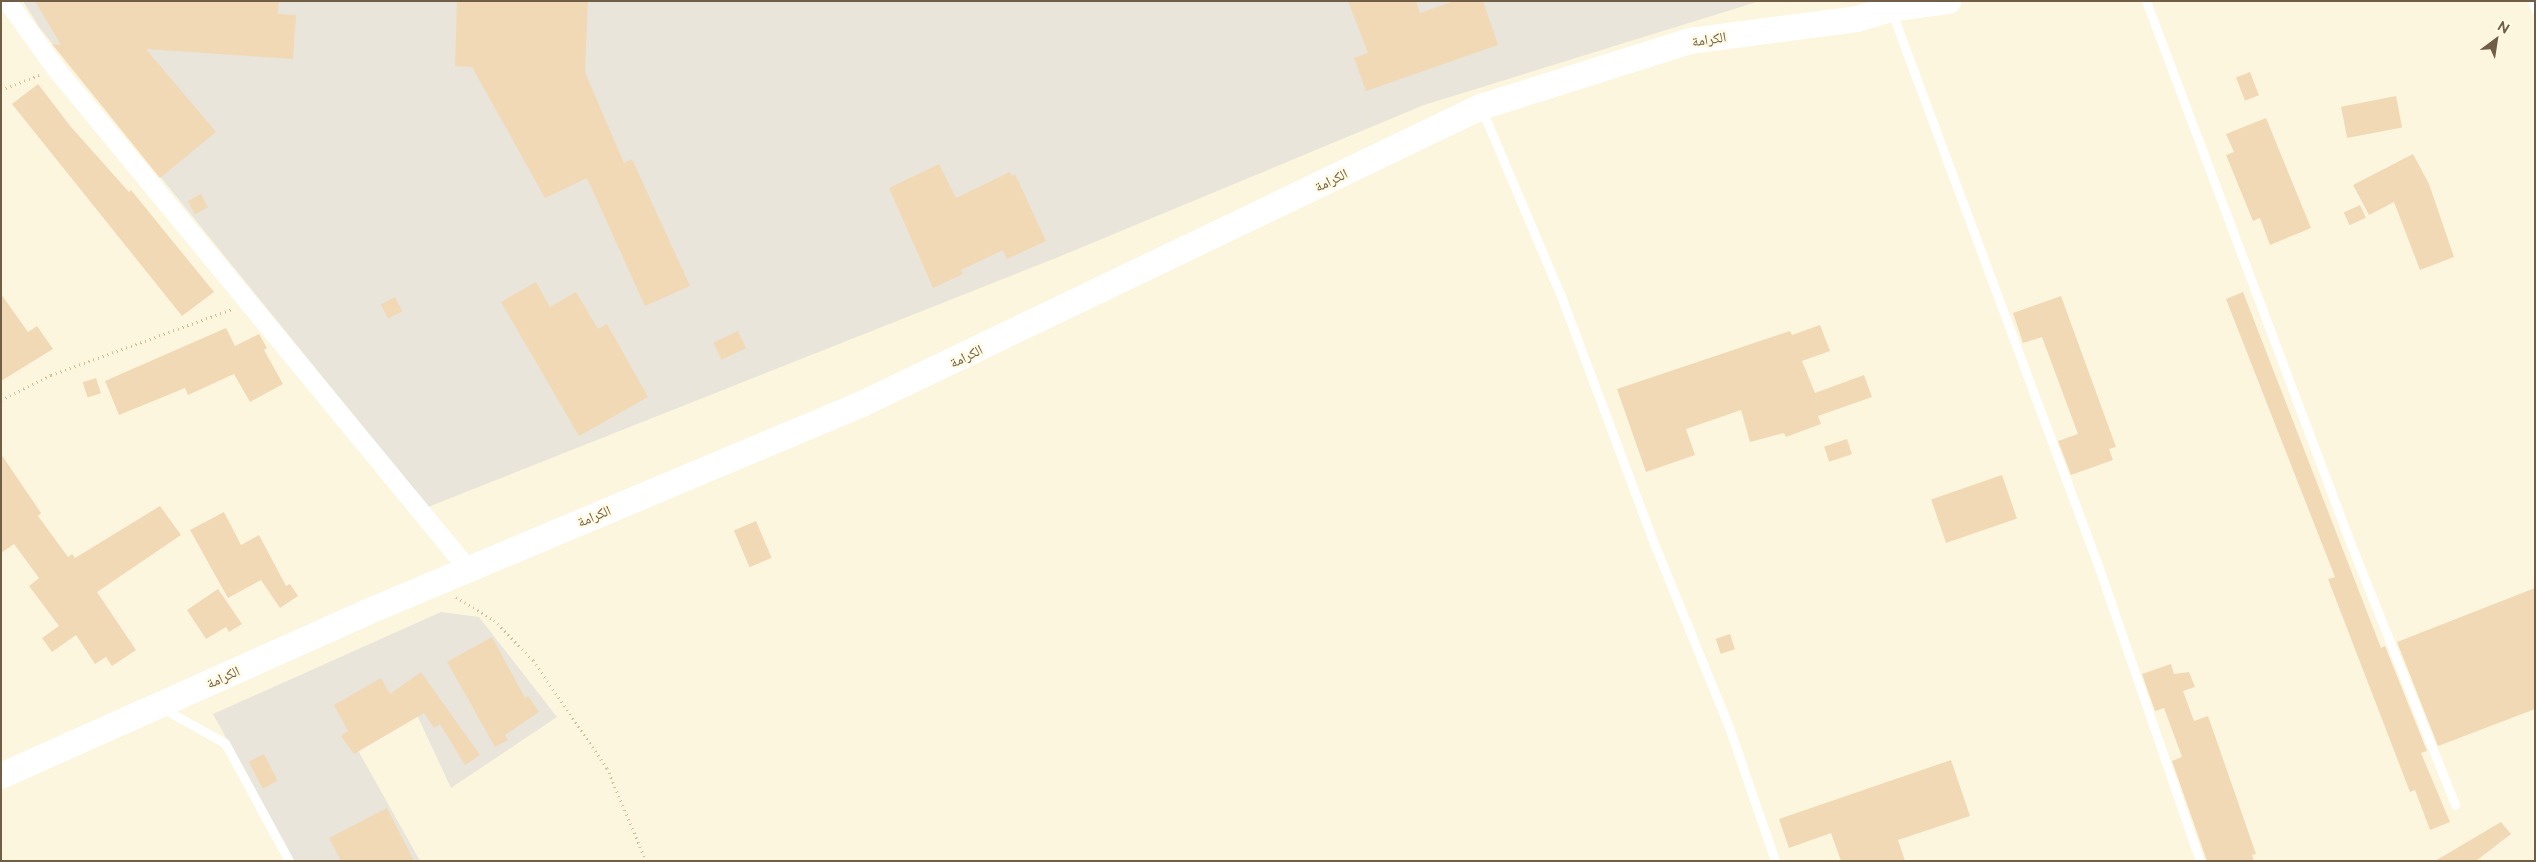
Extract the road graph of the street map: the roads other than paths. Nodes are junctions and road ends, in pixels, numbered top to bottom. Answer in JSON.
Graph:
{"nodes":[{"id":1,"x":7,"y":1,"type":"edge"},
{"id":2,"x":1827,"y":1,"type":"edge"},
{"id":3,"x":2146,"y":1,"type":"edge"},
{"id":4,"x":2532,"y":1,"type":"edge"},
{"id":5,"x":1938,"y":2,"type":"edge"},
{"id":6,"x":1889,"y":5,"type":"edge"},
{"id":7,"x":2535,"y":9,"type":"edge"},
{"id":8,"x":1854,"y":10,"type":"edge"},
{"id":9,"x":1806,"y":25,"type":"junction"},
{"id":10,"x":1481,"y":107,"type":"junction"},
{"id":11,"x":468,"y":570,"type":"junction"},
{"id":12,"x":159,"y":706,"type":"junction"},
{"id":13,"x":1,"y":776,"type":"edge"},
{"id":14,"x":2455,"y":805,"type":"dead end"},
{"id":15,"x":289,"y":861,"type":"edge"},
{"id":16,"x":1775,"y":861,"type":"edge"},
{"id":17,"x":2200,"y":861,"type":"edge"}],
"edges":[{"from":1,"to":11,"type":"street"},
{"from":2,"to":9,"type":"main road"},
{"from":3,"to":14,"type":"lane"},
{"from":4,"to":7,"type":"lane"},
{"from":5,"to":6,"type":"main road","name":"الكرامة"},
{"from":6,"to":8,"type":"main road","name":"الكرامة"},
{"from":6,"to":17,"type":"lane"},
{"from":8,"to":9,"type":"main road","name":"الكرامة"},
{"from":9,"to":10,"type":"main road","name":"الكرامة"},
{"from":10,"to":11,"type":"main road","name":"الكرامة"},
{"from":10,"to":16,"type":"lane"},
{"from":11,"to":12,"type":"main road","name":"الكرامة"},
{"from":12,"to":13,"type":"main road","name":"الكرامة"},
{"from":12,"to":15,"type":"lane"}]}
